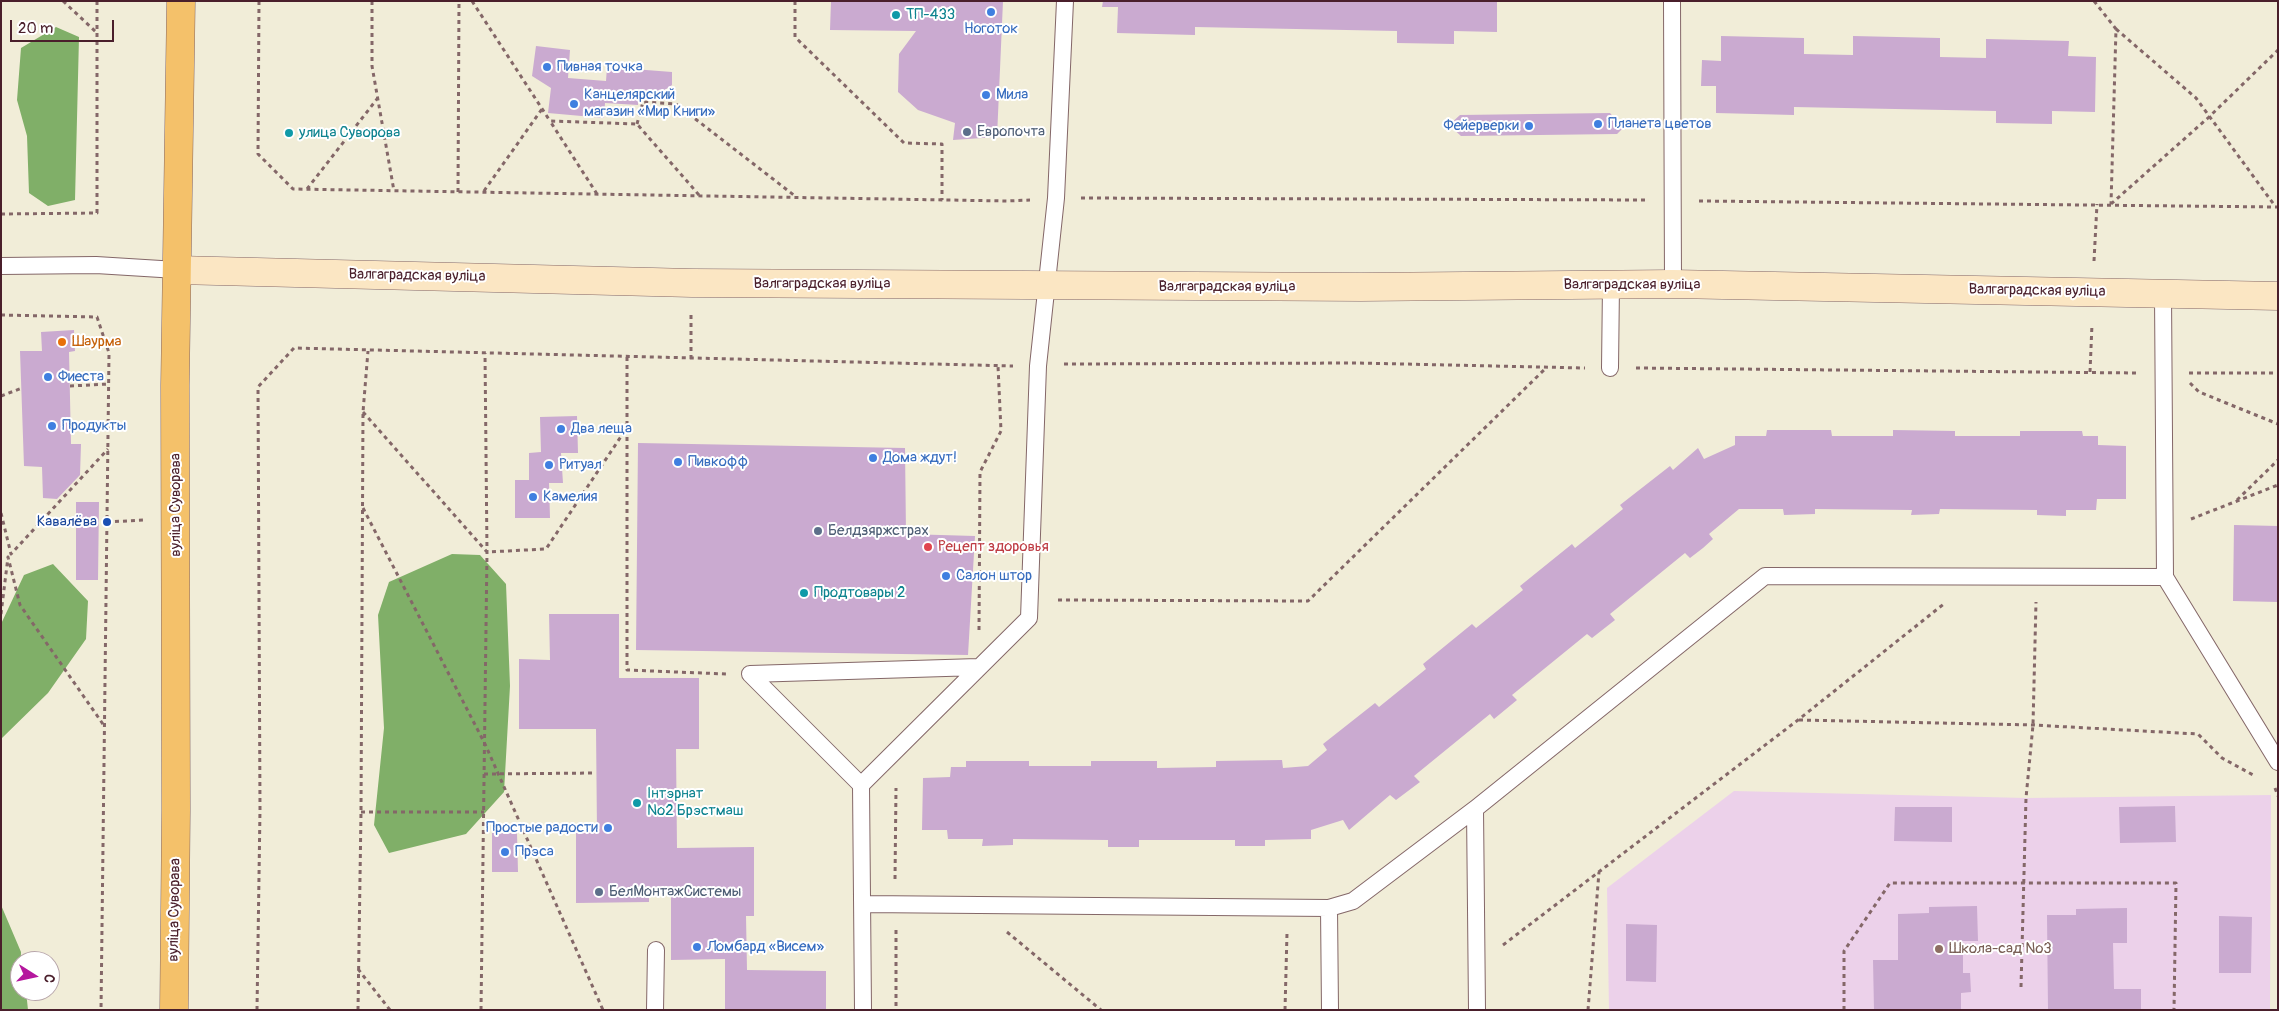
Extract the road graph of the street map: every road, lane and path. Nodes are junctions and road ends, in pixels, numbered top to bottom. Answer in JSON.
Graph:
{"nodes":[{"id":1,"x":64,"y":1,"type":"edge"},
{"id":2,"x":98,"y":1,"type":"edge"},
{"id":3,"x":181,"y":1,"type":"edge"},
{"id":4,"x":259,"y":1,"type":"edge"},
{"id":5,"x":372,"y":1,"type":"edge"},
{"id":6,"x":460,"y":1,"type":"edge"},
{"id":7,"x":472,"y":1,"type":"edge"},
{"id":8,"x":795,"y":1,"type":"edge"},
{"id":9,"x":1065,"y":1,"type":"edge"},
{"id":10,"x":1672,"y":1,"type":"edge"},
{"id":11,"x":2094,"y":1,"type":"edge"},
{"id":12,"x":2116,"y":29,"type":"junction"},
{"id":13,"x":97,"y":32,"type":"junction"},
{"id":14,"x":2278,"y":50,"type":"edge"},
{"id":15,"x":378,"y":99,"type":"junction"},
{"id":16,"x":542,"y":109,"type":"junction"},
{"id":17,"x":2209,"y":117,"type":"junction"},
{"id":18,"x":550,"y":121,"type":"junction"},
{"id":19,"x":637,"y":124,"type":"junction"},
{"id":20,"x":306,"y":189,"type":"junction"},
{"id":21,"x":394,"y":190,"type":"junction"},
{"id":22,"x":458,"y":192,"type":"junction"},
{"id":23,"x":483,"y":192,"type":"junction"},
{"id":24,"x":597,"y":194,"type":"junction"},
{"id":25,"x":700,"y":196,"type":"junction"},
{"id":26,"x":796,"y":198,"type":"junction"},
{"id":27,"x":1056,"y":198,"type":"junction"},
{"id":28,"x":942,"y":200,"type":"junction"},
{"id":29,"x":1674,"y":201,"type":"junction"},
{"id":30,"x":2111,"y":204,"type":"junction"},
{"id":31,"x":2276,"y":207,"type":"edge"},
{"id":32,"x":1,"y":214,"type":"edge"},
{"id":33,"x":1,"y":266,"type":"edge"},
{"id":34,"x":177,"y":270,"type":"junction"},
{"id":35,"x":692,"y":283,"type":"junction"},
{"id":36,"x":1673,"y":284,"type":"junction"},
{"id":37,"x":1611,"y":285,"type":"junction"},
{"id":38,"x":1046,"y":286,"type":"junction"},
{"id":39,"x":2163,"y":295,"type":"junction"},
{"id":40,"x":2278,"y":296,"type":"edge"},
{"id":41,"x":1,"y":315,"type":"edge"},
{"id":42,"x":368,"y":351,"type":"junction"},
{"id":43,"x":484,"y":354,"type":"junction"},
{"id":44,"x":627,"y":357,"type":"junction"},
{"id":45,"x":691,"y":358,"type":"junction"},
{"id":46,"x":998,"y":366,"type":"junction"},
{"id":47,"x":1038,"y":366,"type":"junction"},
{"id":48,"x":1547,"y":367,"type":"junction"},
{"id":49,"x":1610,"y":368,"type":"junction"},
{"id":50,"x":2173,"y":373,"type":"junction"},
{"id":51,"x":2278,"y":373,"type":"edge"},
{"id":52,"x":109,"y":384,"type":"junction"},
{"id":53,"x":70,"y":386,"type":"dead end"},
{"id":54,"x":22,"y":388,"type":"dead end"},
{"id":55,"x":1,"y":396,"type":"edge"},
{"id":56,"x":363,"y":412,"type":"junction"},
{"id":57,"x":2278,"y":424,"type":"edge"},
{"id":58,"x":625,"y":431,"type":"junction"},
{"id":59,"x":108,"y":449,"type":"junction"},
{"id":60,"x":2278,"y":460,"type":"edge"},
{"id":61,"x":2278,"y":485,"type":"edge"},
{"id":62,"x":2235,"y":502,"type":"junction"},
{"id":63,"x":362,"y":508,"type":"junction"},
{"id":64,"x":1,"y":513,"type":"edge"},
{"id":65,"x":2165,"y":529,"type":"junction"},
{"id":66,"x":487,"y":552,"type":"junction"},
{"id":67,"x":10,"y":555,"type":"junction"},
{"id":68,"x":1,"y":560,"type":"edge"},
{"id":69,"x":2036,"y":576,"type":"junction"},
{"id":70,"x":2165,"y":576,"type":"junction"},
{"id":71,"x":1977,"y":578,"type":"junction"},
{"id":72,"x":1052,"y":607,"type":"dead end"},
{"id":73,"x":1,"y":614,"type":"edge"},
{"id":74,"x":978,"y":667,"type":"junction"},
{"id":75,"x":750,"y":674,"type":"junction"},
{"id":76,"x":1798,"y":720,"type":"junction"},
{"id":77,"x":2033,"y":725,"type":"junction"},
{"id":78,"x":105,"y":728,"type":"junction"},
{"id":79,"x":484,"y":744,"type":"junction"},
{"id":80,"x":2278,"y":762,"type":"edge"},
{"id":81,"x":596,"y":773,"type":"dead end"},
{"id":82,"x":484,"y":774,"type":"junction"},
{"id":83,"x":498,"y":774,"type":"junction"},
{"id":84,"x":2260,"y":779,"type":"dead end"},
{"id":85,"x":896,"y":780,"type":"dead end"},
{"id":86,"x":2268,"y":784,"type":"dead end"},
{"id":87,"x":861,"y":785,"type":"junction"},
{"id":88,"x":2278,"y":796,"type":"edge"},
{"id":89,"x":1475,"y":809,"type":"junction"},
{"id":90,"x":361,"y":812,"type":"junction"},
{"id":91,"x":484,"y":812,"type":"junction"},
{"id":92,"x":1600,"y":871,"type":"junction"},
{"id":93,"x":2024,"y":882,"type":"junction"},
{"id":94,"x":863,"y":904,"type":"junction"},
{"id":95,"x":895,"y":904,"type":"junction"},
{"id":96,"x":973,"y":905,"type":"junction"},
{"id":97,"x":1287,"y":907,"type":"junction"},
{"id":98,"x":1329,"y":908,"type":"junction"},
{"id":99,"x":656,"y":950,"type":"dead end"},
{"id":100,"x":1476,"y":965,"type":"junction"},
{"id":101,"x":358,"y":968,"type":"junction"},
{"id":102,"x":2021,"y":986,"type":"dead end"},
{"id":103,"x":101,"y":1010,"type":"edge"},
{"id":104,"x":174,"y":1010,"type":"edge"},
{"id":105,"x":257,"y":1010,"type":"edge"},
{"id":106,"x":358,"y":1010,"type":"edge"},
{"id":107,"x":390,"y":1010,"type":"edge"},
{"id":108,"x":481,"y":1010,"type":"edge"},
{"id":109,"x":603,"y":1010,"type":"edge"},
{"id":110,"x":656,"y":1010,"type":"edge"},
{"id":111,"x":863,"y":1010,"type":"edge"},
{"id":112,"x":896,"y":1010,"type":"edge"},
{"id":113,"x":1101,"y":1010,"type":"edge"},
{"id":114,"x":1285,"y":1010,"type":"edge"},
{"id":115,"x":1330,"y":1010,"type":"edge"},
{"id":116,"x":1477,"y":1010,"type":"edge"},
{"id":117,"x":1588,"y":1010,"type":"edge"},
{"id":118,"x":1844,"y":1010,"type":"edge"},
{"id":119,"x":2174,"y":1010,"type":"edge"}],
"edges":[{"from":1,"to":13,"type":"path"},
{"from":2,"to":13,"type":"path"},
{"from":3,"to":34,"type":"main road","name":"вуліца Суворава"},
{"from":4,"to":20,"type":"path"},
{"from":5,"to":15,"type":"path"},
{"from":6,"to":22,"type":"path"},
{"from":7,"to":16,"type":"path"},
{"from":8,"to":28,"type":"path"},
{"from":9,"to":27,"type":"lane"},
{"from":10,"to":29,"type":"lane"},
{"from":11,"to":12,"type":"path"},
{"from":12,"to":17,"type":"path"},
{"from":12,"to":30,"type":"path"},
{"from":13,"to":32,"type":"path"},
{"from":14,"to":17,"type":"path"},
{"from":15,"to":20,"type":"path"},
{"from":15,"to":21,"type":"path"},
{"from":16,"to":18,"type":"path"},
{"from":16,"to":23,"type":"path"},
{"from":17,"to":30,"type":"path"},
{"from":17,"to":31,"type":"path"},
{"from":18,"to":19,"type":"path"},
{"from":18,"to":24,"type":"path"},
{"from":19,"to":25,"type":"path"},
{"from":19,"to":26,"type":"path"},
{"from":20,"to":21,"type":"path"},
{"from":21,"to":22,"type":"path"},
{"from":22,"to":23,"type":"path"},
{"from":23,"to":24,"type":"path"},
{"from":24,"to":25,"type":"path"},
{"from":25,"to":26,"type":"path"},
{"from":26,"to":28,"type":"path"},
{"from":27,"to":28,"type":"path"},
{"from":27,"to":29,"type":"path"},
{"from":27,"to":38,"type":"lane"},
{"from":29,"to":30,"type":"path"},
{"from":29,"to":36,"type":"lane"},
{"from":30,"to":31,"type":"path"},
{"from":33,"to":34,"type":"lane"},
{"from":34,"to":35,"type":"main road","name":"Валгаградская вуліца"},
{"from":34,"to":104,"type":"main road","name":"вуліца Суворава"},
{"from":35,"to":38,"type":"main road","name":"Валгаградская вуліца"},
{"from":35,"to":45,"type":"path"},
{"from":36,"to":37,"type":"main road","name":"Валгаградская вуліца"},
{"from":36,"to":39,"type":"main road","name":"Валгаградская вуліца"},
{"from":37,"to":38,"type":"main road","name":"Валгаградская вуліца"},
{"from":37,"to":49,"type":"lane"},
{"from":38,"to":47,"type":"lane"},
{"from":39,"to":40,"type":"main road","name":"Валгаградская вуліца"},
{"from":39,"to":50,"type":"lane"},
{"from":41,"to":52,"type":"path"},
{"from":42,"to":43,"type":"path"},
{"from":42,"to":56,"type":"path"},
{"from":42,"to":105,"type":"path"},
{"from":43,"to":44,"type":"path"},
{"from":43,"to":66,"type":"path"},
{"from":44,"to":45,"type":"path"},
{"from":44,"to":58,"type":"path"},
{"from":45,"to":46,"type":"path"},
{"from":46,"to":47,"type":"path"},
{"from":46,"to":74,"type":"path"},
{"from":47,"to":48,"type":"path"},
{"from":47,"to":74,"type":"lane"},
{"from":48,"to":49,"type":"path"},
{"from":48,"to":72,"type":"path"},
{"from":49,"to":50,"type":"path"},
{"from":50,"to":51,"type":"path"},
{"from":50,"to":57,"type":"path"},
{"from":50,"to":65,"type":"lane"},
{"from":52,"to":53,"type":"path"},
{"from":52,"to":59,"type":"path"},
{"from":54,"to":55,"type":"path"},
{"from":56,"to":63,"type":"path"},
{"from":56,"to":66,"type":"path"},
{"from":58,"to":66,"type":"path"},
{"from":58,"to":75,"type":"path"},
{"from":59,"to":67,"type":"path"},
{"from":59,"to":78,"type":"path"},
{"from":60,"to":62,"type":"path"},
{"from":61,"to":62,"type":"path"},
{"from":62,"to":65,"type":"path"},
{"from":63,"to":79,"type":"path"},
{"from":63,"to":90,"type":"path"},
{"from":64,"to":67,"type":"path"},
{"from":65,"to":70,"type":"lane"},
{"from":66,"to":79,"type":"path"},
{"from":67,"to":68,"type":"path"},
{"from":67,"to":73,"type":"path"},
{"from":67,"to":78,"type":"path"},
{"from":69,"to":70,"type":"lane"},
{"from":69,"to":71,"type":"lane"},
{"from":69,"to":77,"type":"path"},
{"from":70,"to":80,"type":"lane"},
{"from":71,"to":76,"type":"path"},
{"from":71,"to":89,"type":"lane"},
{"from":74,"to":75,"type":"lane"},
{"from":74,"to":87,"type":"lane"},
{"from":75,"to":87,"type":"lane"},
{"from":76,"to":77,"type":"path"},
{"from":76,"to":92,"type":"path"},
{"from":77,"to":84,"type":"path"},
{"from":77,"to":93,"type":"path"},
{"from":78,"to":103,"type":"path"},
{"from":79,"to":82,"type":"path"},
{"from":79,"to":83,"type":"path"},
{"from":81,"to":83,"type":"path"},
{"from":82,"to":83,"type":"path"},
{"from":82,"to":91,"type":"path"},
{"from":83,"to":109,"type":"path"},
{"from":85,"to":95,"type":"path"},
{"from":86,"to":88,"type":"path"},
{"from":87,"to":94,"type":"lane"},
{"from":89,"to":98,"type":"lane"},
{"from":89,"to":100,"type":"lane"},
{"from":90,"to":91,"type":"path"},
{"from":90,"to":101,"type":"path"},
{"from":91,"to":108,"type":"path"},
{"from":92,"to":100,"type":"path"},
{"from":92,"to":117,"type":"path"},
{"from":93,"to":102,"type":"path"},
{"from":93,"to":118,"type":"path"},
{"from":93,"to":119,"type":"path"},
{"from":94,"to":95,"type":"lane"},
{"from":94,"to":111,"type":"lane"},
{"from":95,"to":96,"type":"lane"},
{"from":95,"to":112,"type":"path"},
{"from":96,"to":97,"type":"lane"},
{"from":96,"to":113,"type":"path"},
{"from":97,"to":98,"type":"lane"},
{"from":97,"to":114,"type":"path"},
{"from":98,"to":115,"type":"lane"},
{"from":99,"to":110,"type":"lane"},
{"from":100,"to":116,"type":"lane"},
{"from":101,"to":106,"type":"path"},
{"from":101,"to":107,"type":"path"}]}
